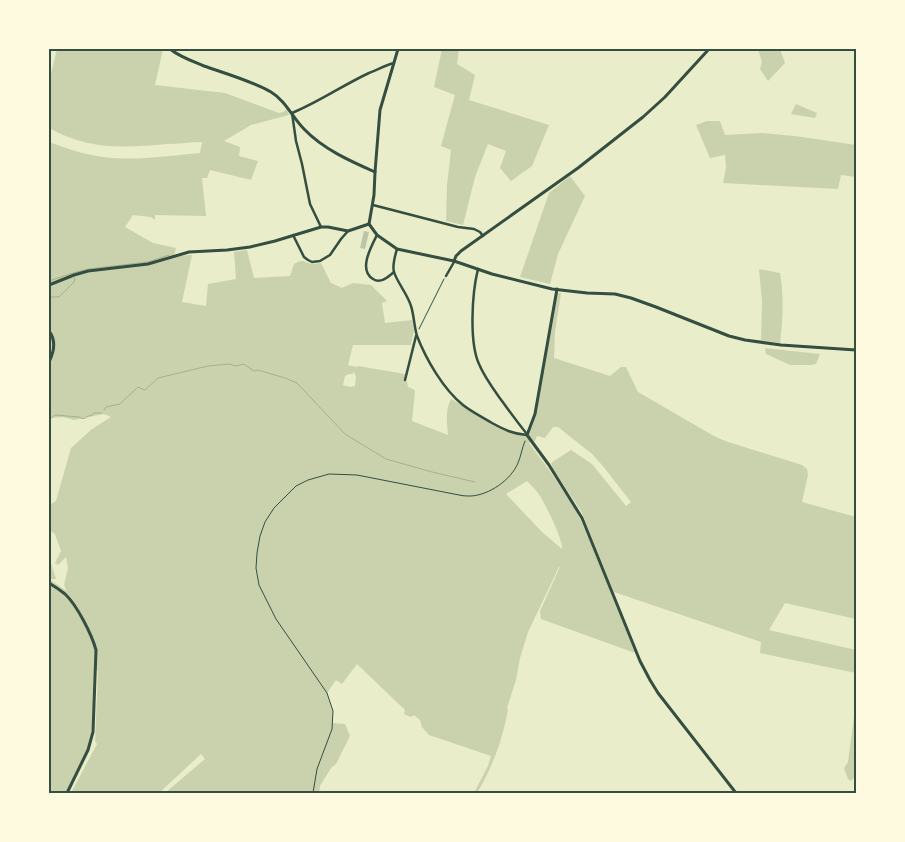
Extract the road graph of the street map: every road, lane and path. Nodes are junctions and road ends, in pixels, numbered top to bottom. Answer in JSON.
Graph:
{"nodes":[{"id":1,"x":170,"y":49,"type":"edge"},
{"id":2,"x":398,"y":49,"type":"edge"},
{"id":3,"x":709,"y":49,"type":"edge"},
{"id":4,"x":394,"y":63,"type":"junction"},
{"id":5,"x":292,"y":113,"type":"junction"},
{"id":6,"x":375,"y":172,"type":"junction"},
{"id":7,"x":372,"y":205,"type":"junction"},
{"id":8,"x":369,"y":224,"type":"junction"},
{"id":9,"x":321,"y":227,"type":"junction"},
{"id":10,"x":348,"y":231,"type":"junction"},
{"id":11,"x":293,"y":235,"type":"junction"},
{"id":12,"x":377,"y":235,"type":"junction"},
{"id":13,"x":483,"y":236,"type":"junction"},
{"id":14,"x":397,"y":249,"type":"junction"},
{"id":15,"x":454,"y":261,"type":"junction"},
{"id":16,"x":478,"y":269,"type":"junction"},
{"id":17,"x":394,"y":272,"type":"junction"},
{"id":18,"x":446,"y":276,"type":"joint"},
{"id":19,"x":49,"y":285,"type":"edge"},
{"id":20,"x":557,"y":290,"type":"junction"},
{"id":21,"x":49,"y":331,"type":"edge"},
{"id":22,"x":416,"y":334,"type":"junction"},
{"id":23,"x":856,"y":350,"type":"edge"},
{"id":24,"x":49,"y":362,"type":"edge"},
{"id":25,"x":405,"y":380,"type":"dead end"},
{"id":26,"x":528,"y":435,"type":"junction"},
{"id":27,"x":49,"y":583,"type":"edge"},
{"id":28,"x":66,"y":793,"type":"edge"},
{"id":29,"x":313,"y":793,"type":"edge"},
{"id":30,"x":736,"y":793,"type":"edge"}],
"edges":[{"from":1,"to":5,"type":"street"},
{"from":2,"to":4,"type":"street"},
{"from":3,"to":13,"type":"street"},
{"from":4,"to":5,"type":"street"},
{"from":4,"to":6,"type":"street"},
{"from":5,"to":6,"type":"street"},
{"from":5,"to":9,"type":"street"},
{"from":6,"to":7,"type":"street"},
{"from":7,"to":8,"type":"street"},
{"from":7,"to":13,"type":"street"},
{"from":8,"to":10,"type":"street"},
{"from":8,"to":12,"type":"street"},
{"from":9,"to":10,"type":"street"},
{"from":9,"to":11,"type":"street"},
{"from":10,"to":11,"type":"street"},
{"from":11,"to":19,"type":"street"},
{"from":12,"to":14,"type":"street"},
{"from":12,"to":17,"type":"street"},
{"from":13,"to":15,"type":"street"},
{"from":14,"to":15,"type":"street"},
{"from":14,"to":17,"type":"street"},
{"from":15,"to":16,"type":"street"},
{"from":15,"to":18,"type":"street"},
{"from":16,"to":20,"type":"street"},
{"from":16,"to":26,"type":"street"},
{"from":17,"to":22,"type":"street"},
{"from":18,"to":22,"type":"path"},
{"from":20,"to":23,"type":"street"},
{"from":20,"to":26,"type":"street"},
{"from":21,"to":24,"type":"street"},
{"from":22,"to":25,"type":"street"},
{"from":22,"to":26,"type":"street"},
{"from":26,"to":29,"type":"path"},
{"from":26,"to":30,"type":"street"},
{"from":27,"to":28,"type":"street"}]}
